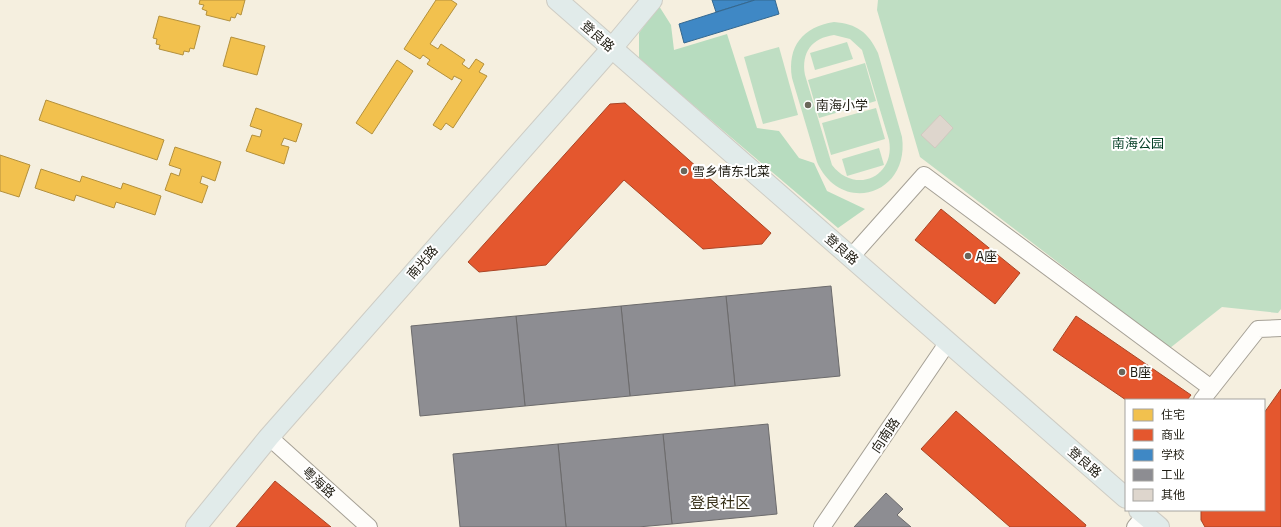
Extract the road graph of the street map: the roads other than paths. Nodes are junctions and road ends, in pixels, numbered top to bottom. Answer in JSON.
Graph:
{"nodes":[{"id":1,"x":557,"y":0,"type":"edge"},
{"id":2,"x":652,"y":0,"type":"edge"},
{"id":3,"x":612,"y":48,"type":"junction"},
{"id":4,"x":851,"y":257,"type":"junction"},
{"id":5,"x":1281,"y":328,"type":"edge"},
{"id":6,"x":948,"y":342,"type":"junction"},
{"id":7,"x":1207,"y":394,"type":"edge"},
{"id":8,"x":268,"y":437,"type":"junction"},
{"id":9,"x":1125,"y":497,"type":"edge"},
{"id":10,"x":196,"y":527,"type":"edge"},
{"id":11,"x":369,"y":527,"type":"edge"},
{"id":12,"x":822,"y":527,"type":"edge"}],
"edges":[{"from":1,"to":3,"type":"main road","name":"登良路"},
{"from":2,"to":3,"type":"main road","name":"南光路"},
{"from":3,"to":4,"type":"main road","name":"登良路"},
{"from":3,"to":8,"type":"main road","name":"南光路"},
{"from":4,"to":6,"type":"main road","name":"登良路"},
{"from":4,"to":7,"type":"street"},
{"from":5,"to":7,"type":"street"},
{"from":6,"to":9,"type":"main road","name":"登良路"},
{"from":6,"to":12,"type":"street","name":"向南路"},
{"from":8,"to":10,"type":"main road","name":"南光路"},
{"from":8,"to":11,"type":"street","name":"粤海路"}]}
